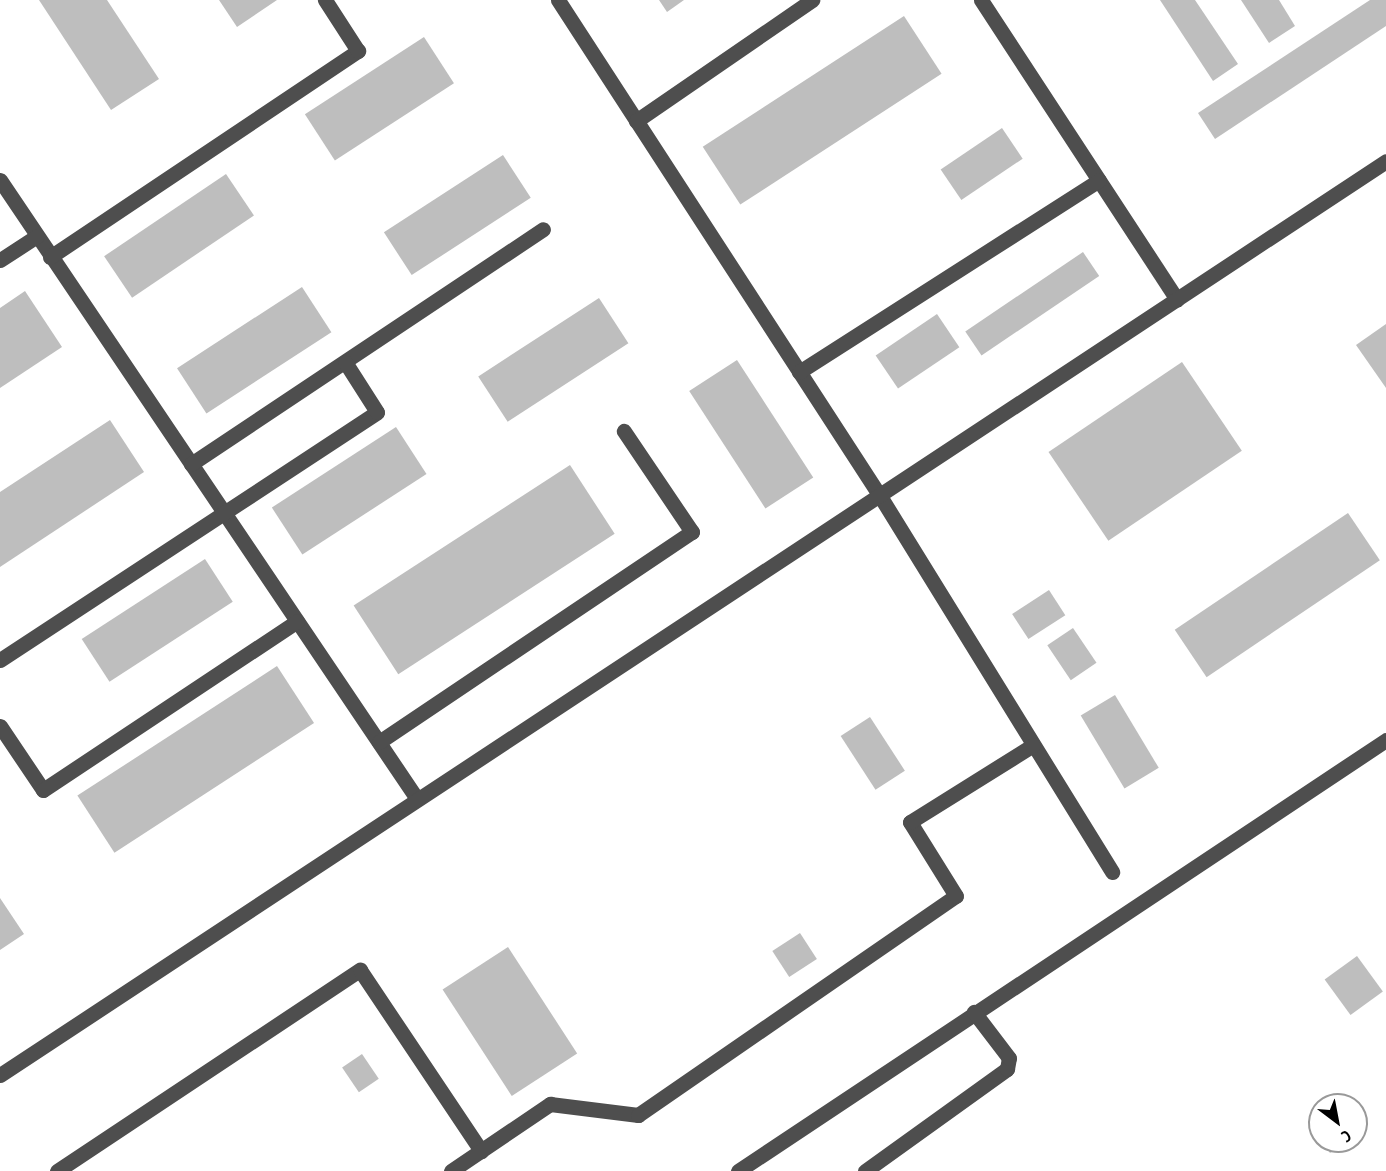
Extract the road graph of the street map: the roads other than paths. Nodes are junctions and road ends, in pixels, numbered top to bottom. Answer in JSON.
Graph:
{"nodes":[{"id":1,"x":325,"y":0,"type":"edge"},
{"id":2,"x":558,"y":0,"type":"edge"},
{"id":3,"x":981,"y":0,"type":"edge"},
{"id":4,"x":809,"y":1,"type":"edge"},
{"id":5,"x":636,"y":121,"type":"junction"},
{"id":6,"x":1386,"y":161,"type":"edge"},
{"id":7,"x":0,"y":180,"type":"edge"},
{"id":8,"x":1099,"y":180,"type":"junction"},
{"id":9,"x":543,"y":229,"type":"dead end"},
{"id":10,"x":37,"y":236,"type":"junction"},
{"id":11,"x":50,"y":257,"type":"junction"},
{"id":12,"x":0,"y":260,"type":"edge"},
{"id":13,"x":1177,"y":299,"type":"junction"},
{"id":14,"x":345,"y":362,"type":"junction"},
{"id":15,"x":799,"y":372,"type":"junction"},
{"id":16,"x":624,"y":431,"type":"dead end"},
{"id":17,"x":191,"y":464,"type":"junction"},
{"id":18,"x":880,"y":496,"type":"junction"},
{"id":19,"x":224,"y":513,"type":"junction"},
{"id":20,"x":297,"y":621,"type":"junction"},
{"id":21,"x":0,"y":660,"type":"edge"},
{"id":22,"x":0,"y":726,"type":"edge"},
{"id":23,"x":1386,"y":740,"type":"edge"},
{"id":24,"x":379,"y":742,"type":"junction"},
{"id":25,"x":1033,"y":745,"type":"junction"},
{"id":26,"x":417,"y":798,"type":"junction"},
{"id":27,"x":1112,"y":872,"type":"dead end"},
{"id":28,"x":974,"y":1012,"type":"junction"},
{"id":29,"x":0,"y":1075,"type":"edge"},
{"id":30,"x":481,"y":1151,"type":"junction"},
{"id":31,"x":57,"y":1171,"type":"edge"},
{"id":32,"x":451,"y":1171,"type":"edge"},
{"id":33,"x":738,"y":1171,"type":"edge"},
{"id":34,"x":865,"y":1171,"type":"edge"}],
"edges":[{"from":1,"to":11,"type":"lane"},
{"from":2,"to":5,"type":"lane"},
{"from":3,"to":8,"type":"lane"},
{"from":4,"to":5,"type":"lane"},
{"from":5,"to":15,"type":"lane"},
{"from":6,"to":13,"type":"lane"},
{"from":7,"to":10,"type":"lane"},
{"from":8,"to":13,"type":"lane"},
{"from":8,"to":15,"type":"lane"},
{"from":9,"to":14,"type":"lane"},
{"from":10,"to":11,"type":"lane"},
{"from":10,"to":12,"type":"lane"},
{"from":11,"to":17,"type":"lane"},
{"from":13,"to":18,"type":"lane"},
{"from":14,"to":17,"type":"lane"},
{"from":14,"to":19,"type":"lane"},
{"from":15,"to":18,"type":"lane"},
{"from":16,"to":24,"type":"lane"},
{"from":17,"to":19,"type":"lane"},
{"from":18,"to":25,"type":"lane"},
{"from":18,"to":26,"type":"lane"},
{"from":19,"to":20,"type":"lane"},
{"from":19,"to":21,"type":"lane"},
{"from":20,"to":22,"type":"lane"},
{"from":20,"to":24,"type":"lane"},
{"from":23,"to":28,"type":"lane"},
{"from":24,"to":26,"type":"lane"},
{"from":25,"to":27,"type":"lane"},
{"from":25,"to":30,"type":"lane"},
{"from":26,"to":29,"type":"lane"},
{"from":28,"to":33,"type":"lane"},
{"from":28,"to":34,"type":"lane"},
{"from":30,"to":31,"type":"lane"},
{"from":30,"to":32,"type":"lane"}]}
